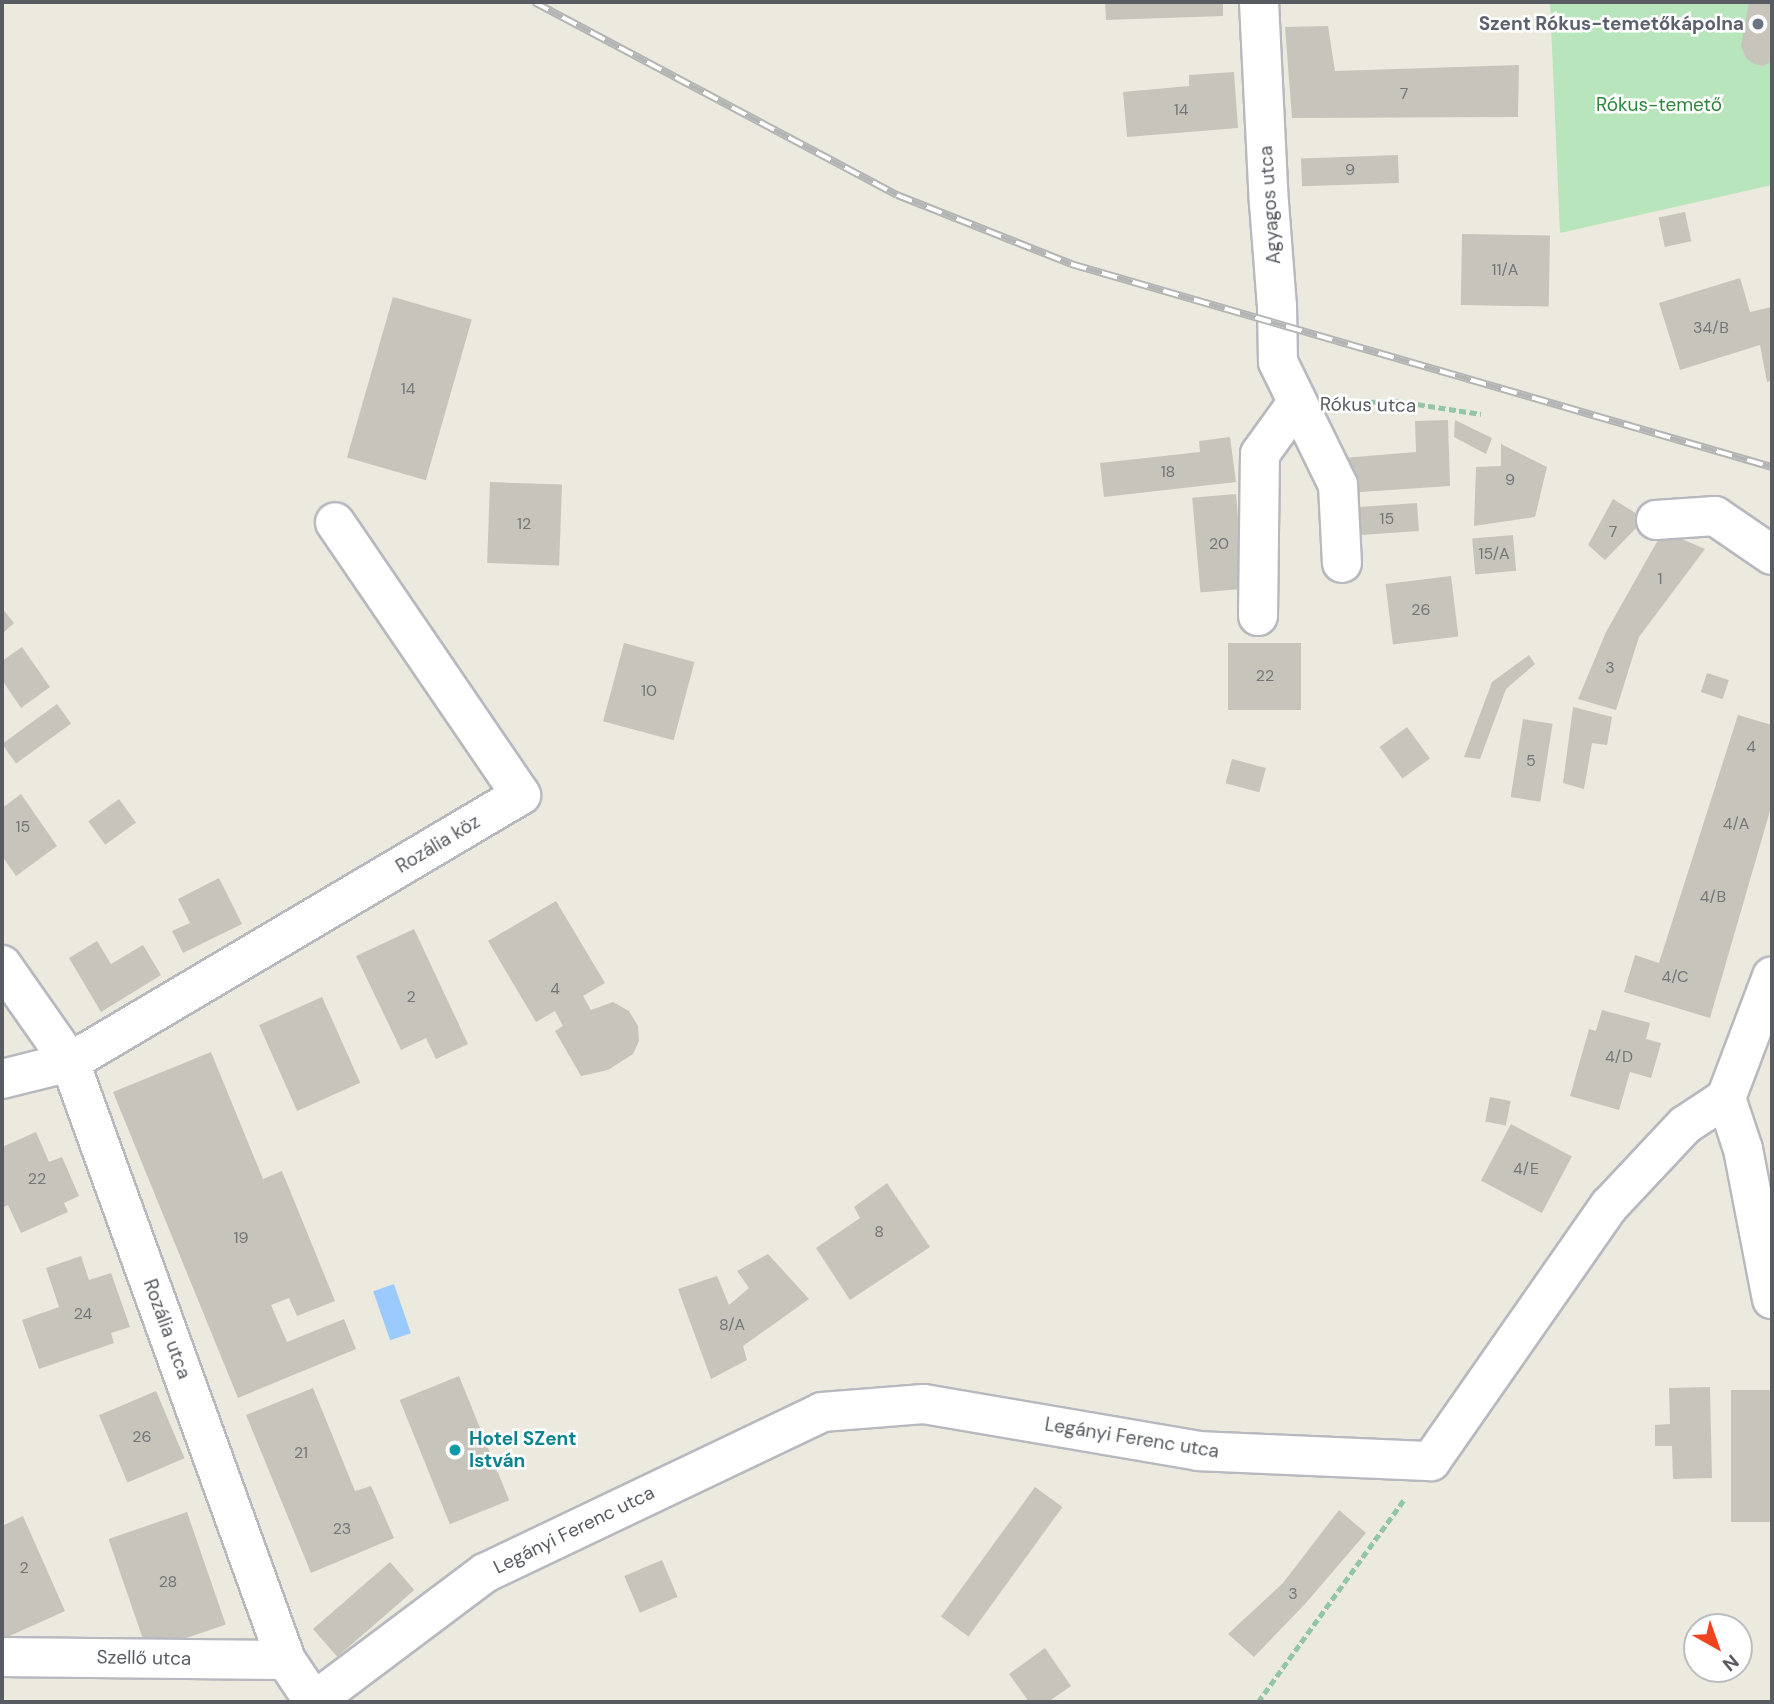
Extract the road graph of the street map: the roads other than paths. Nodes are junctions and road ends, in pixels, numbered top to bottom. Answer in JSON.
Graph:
{"nodes":[{"id":1,"x":1259,"y":2,"type":"edge"},
{"id":2,"x":1296,"y":404,"type":"junction"},
{"id":3,"x":1656,"y":520,"type":"dead end"},
{"id":4,"x":335,"y":522,"type":"dead end"},
{"id":5,"x":1772,"y":555,"type":"edge"},
{"id":6,"x":1342,"y":563,"type":"dead end"},
{"id":7,"x":1258,"y":616,"type":"dead end"},
{"id":8,"x":2,"y":965,"type":"edge"},
{"id":9,"x":1772,"y":976,"type":"edge"},
{"id":10,"x":70,"y":1062,"type":"junction"},
{"id":11,"x":2,"y":1079,"type":"edge"},
{"id":12,"x":1726,"y":1098,"type":"junction"},
{"id":13,"x":1772,"y":1299,"type":"edge"},
{"id":14,"x":2,"y":1657,"type":"edge"},
{"id":15,"x":286,"y":1660,"type":"junction"},
{"id":16,"x":313,"y":1702,"type":"edge"}],
"edges":[{"from":1,"to":2,"type":"street","name":"Agyagos utca"},
{"from":2,"to":6,"type":"street","name":"Agyagos utca"},
{"from":2,"to":7,"type":"street"},
{"from":3,"to":5,"type":"street"},
{"from":4,"to":10,"type":"street","name":"Rozália köz"},
{"from":8,"to":10,"type":"street","name":"Rozália utca"},
{"from":9,"to":12,"type":"street"},
{"from":10,"to":11,"type":"street"},
{"from":10,"to":15,"type":"street","name":"Rozália utca"},
{"from":12,"to":13,"type":"street"},
{"from":12,"to":16,"type":"street","name":"Legányi Ferenc utca"},
{"from":14,"to":15,"type":"street","name":"Szellő utca"},
{"from":15,"to":16,"type":"street","name":"Rozália utca"}]}
